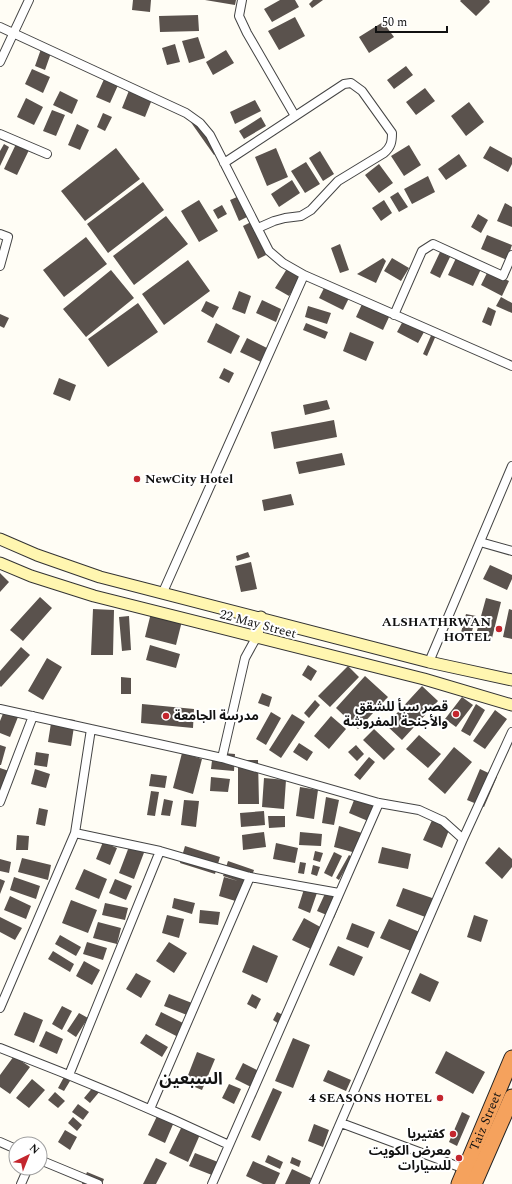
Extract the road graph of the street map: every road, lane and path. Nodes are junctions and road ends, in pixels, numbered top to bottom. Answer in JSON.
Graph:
{"nodes":[{"id":1,"x":28,"y":0,"type":"edge"},
{"id":2,"x":242,"y":0,"type":"edge"},
{"id":3,"x":0,"y":27,"type":"edge"},
{"id":4,"x":12,"y":34,"type":"junction"},
{"id":5,"x":0,"y":62,"type":"edge"},
{"id":6,"x":295,"y":116,"type":"junction"},
{"id":7,"x":0,"y":134,"type":"edge"},
{"id":8,"x":47,"y":154,"type":"dead end"},
{"id":9,"x":224,"y":163,"type":"junction"},
{"id":10,"x":258,"y":228,"type":"junction"},
{"id":11,"x":0,"y":234,"type":"edge"},
{"id":12,"x":512,"y":255,"type":"edge"},
{"id":13,"x":0,"y":266,"type":"edge"},
{"id":14,"x":304,"y":275,"type":"junction"},
{"id":15,"x":394,"y":315,"type":"junction"},
{"id":16,"x":512,"y":366,"type":"edge"},
{"id":17,"x":512,"y":466,"type":"edge"},
{"id":18,"x":0,"y":539,"type":"edge"},
{"id":19,"x":480,"y":542,"type":"junction"},
{"id":20,"x":512,"y":551,"type":"edge"},
{"id":21,"x":0,"y":563,"type":"edge"},
{"id":22,"x":163,"y":592,"type":"junction"},
{"id":23,"x":260,"y":617,"type":"junction"},
{"id":24,"x":256,"y":638,"type":"junction"},
{"id":25,"x":429,"y":662,"type":"junction"},
{"id":26,"x":424,"y":679,"type":"junction"},
{"id":27,"x":512,"y":680,"type":"edge"},
{"id":28,"x":512,"y":705,"type":"edge"},
{"id":29,"x":0,"y":709,"type":"edge"},
{"id":30,"x":34,"y":716,"type":"junction"},
{"id":31,"x":91,"y":730,"type":"junction"},
{"id":32,"x":512,"y":732,"type":"edge"},
{"id":33,"x":222,"y":758,"type":"junction"},
{"id":34,"x":0,"y":802,"type":"edge"},
{"id":35,"x":379,"y":803,"type":"junction"},
{"id":36,"x":75,"y":833,"type":"junction"},
{"id":37,"x":462,"y":839,"type":"junction"},
{"id":38,"x":160,"y":852,"type":"junction"},
{"id":39,"x":250,"y":877,"type":"junction"},
{"id":40,"x":339,"y":892,"type":"junction"},
{"id":41,"x":0,"y":1008,"type":"edge"},
{"id":42,"x":0,"y":1048,"type":"edge"},
{"id":43,"x":512,"y":1058,"type":"edge"},
{"id":44,"x":69,"y":1075,"type":"junction"},
{"id":45,"x":512,"y":1097,"type":"edge"},
{"id":46,"x":150,"y":1108,"type":"junction"},
{"id":47,"x":341,"y":1123,"type":"junction"},
{"id":48,"x":229,"y":1145,"type":"junction"},
{"id":49,"x":48,"y":1163,"type":"edge"},
{"id":50,"x":465,"y":1169,"type":"junction"},
{"id":51,"x":98,"y":1184,"type":"edge"},
{"id":52,"x":212,"y":1184,"type":"edge"},
{"id":53,"x":315,"y":1184,"type":"edge"},
{"id":54,"x":459,"y":1184,"type":"edge"},
{"id":55,"x":474,"y":1184,"type":"edge"}],
"edges":[{"from":1,"to":4,"type":"street"},
{"from":2,"to":6,"type":"street"},
{"from":3,"to":4,"type":"street"},
{"from":4,"to":5,"type":"street"},
{"from":4,"to":9,"type":"street"},
{"from":6,"to":9,"type":"street"},
{"from":6,"to":10,"type":"street"},
{"from":7,"to":8,"type":"street"},
{"from":9,"to":10,"type":"street"},
{"from":10,"to":14,"type":"street"},
{"from":11,"to":13,"type":"street"},
{"from":12,"to":15,"type":"street"},
{"from":14,"to":15,"type":"street"},
{"from":14,"to":22,"type":"street"},
{"from":15,"to":16,"type":"street"},
{"from":17,"to":19,"type":"street"},
{"from":18,"to":22,"type":"main road","name":"22 May Street"},
{"from":19,"to":20,"type":"street"},
{"from":19,"to":25,"type":"street"},
{"from":21,"to":24,"type":"main road","name":"22 May Street"},
{"from":22,"to":23,"type":"main road","name":"22 May Street"},
{"from":23,"to":24,"type":"main road"},
{"from":23,"to":25,"type":"main road","name":"22 May Street"},
{"from":24,"to":26,"type":"main road","name":"22 May Street"},
{"from":24,"to":33,"type":"street"},
{"from":25,"to":26,"type":"main road"},
{"from":25,"to":27,"type":"main road","name":"22 May Street"},
{"from":26,"to":28,"type":"main road","name":"22 May Street"},
{"from":29,"to":30,"type":"street"},
{"from":30,"to":31,"type":"street"},
{"from":30,"to":34,"type":"street"},
{"from":31,"to":33,"type":"street"},
{"from":31,"to":36,"type":"street"},
{"from":32,"to":37,"type":"street"},
{"from":33,"to":35,"type":"street"},
{"from":35,"to":37,"type":"street"},
{"from":35,"to":40,"type":"street"},
{"from":36,"to":38,"type":"street"},
{"from":36,"to":41,"type":"street"},
{"from":37,"to":47,"type":"street"},
{"from":38,"to":39,"type":"street"},
{"from":38,"to":44,"type":"street"},
{"from":39,"to":40,"type":"street"},
{"from":39,"to":46,"type":"street"},
{"from":40,"to":48,"type":"street"},
{"from":42,"to":44,"type":"street"},
{"from":43,"to":50,"type":"highway","name":"Taiz Street"},
{"from":44,"to":46,"type":"street"},
{"from":45,"to":55,"type":"highway","name":"Taiz Street"},
{"from":46,"to":48,"type":"street"},
{"from":47,"to":50,"type":"street"},
{"from":47,"to":53,"type":"street"},
{"from":48,"to":52,"type":"street"},
{"from":49,"to":51,"type":"street"},
{"from":50,"to":54,"type":"highway","name":"Taiz Street"}]}
